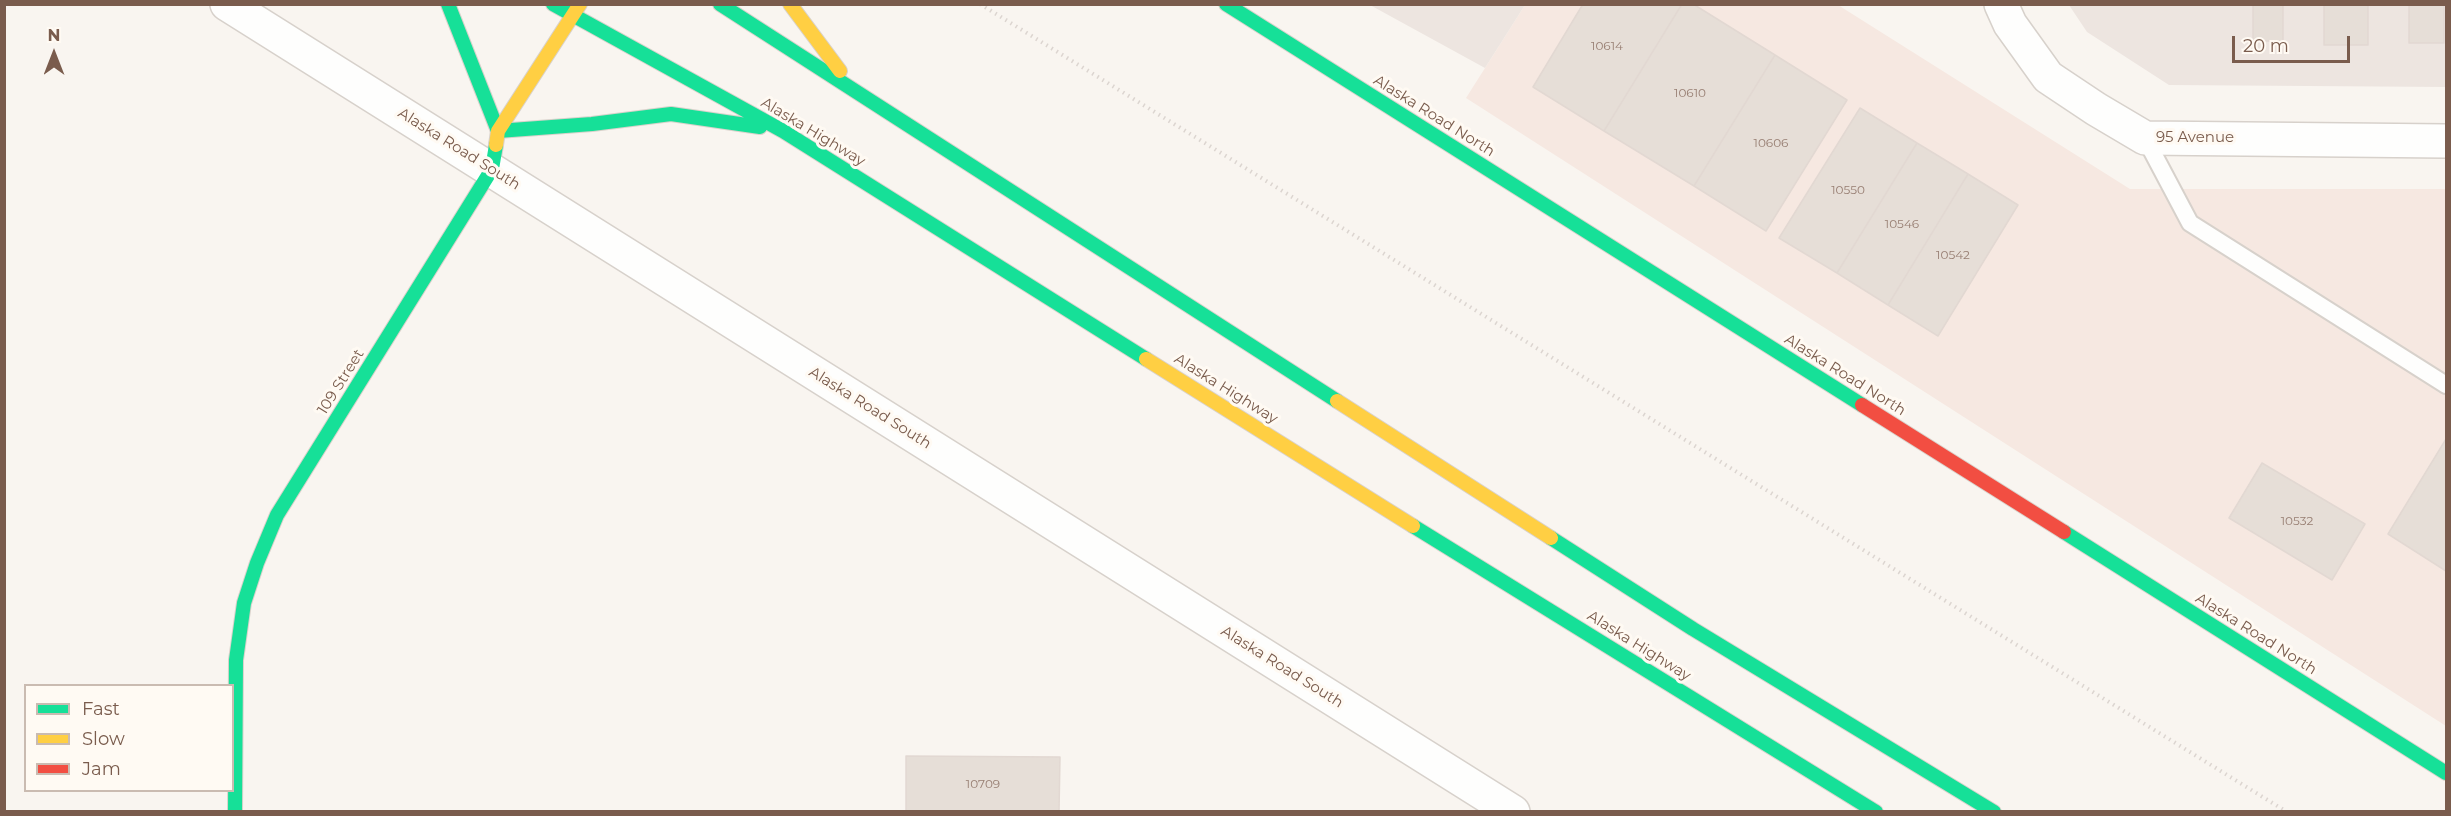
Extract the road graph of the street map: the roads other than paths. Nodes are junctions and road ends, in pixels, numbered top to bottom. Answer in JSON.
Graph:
{"nodes":[{"id":1,"x":227,"y":4,"type":"edge"},
{"id":2,"x":448,"y":4,"type":"edge"},
{"id":3,"x":553,"y":4,"type":"edge"},
{"id":4,"x":720,"y":4,"type":"edge"},
{"id":5,"x":790,"y":4,"type":"edge"},
{"id":6,"x":1226,"y":4,"type":"edge"},
{"id":7,"x":2001,"y":4,"type":"edge"},
{"id":8,"x":575,"y":10,"type":"edge"},
{"id":9,"x":852,"y":87,"type":"junction"},
{"id":10,"x":498,"y":131,"type":"junction"},
{"id":11,"x":783,"y":131,"type":"junction"},
{"id":12,"x":2145,"y":138,"type":"junction"},
{"id":13,"x":2446,"y":141,"type":"edge"},
{"id":14,"x":492,"y":169,"type":"junction"},
{"id":15,"x":2446,"y":386,"type":"edge"},
{"id":16,"x":2446,"y":773,"type":"edge"},
{"id":17,"x":235,"y":812,"type":"edge"},
{"id":18,"x":1513,"y":812,"type":"edge"},
{"id":19,"x":1876,"y":812,"type":"edge"},
{"id":20,"x":1994,"y":812,"type":"edge"}],
"edges":[{"from":1,"to":14,"type":"street","name":"Alaska Road South"},
{"from":2,"to":10,"type":"main road"},
{"from":3,"to":8,"type":"main road","name":"Alaska Highway"},
{"from":4,"to":9,"type":"main road"},
{"from":5,"to":9,"type":"main road"},
{"from":6,"to":16,"type":"main road","name":"Alaska Road North"},
{"from":7,"to":12,"type":"street","name":"95 Avenue"},
{"from":8,"to":10,"type":"main road","name":"109 Street"},
{"from":8,"to":11,"type":"main road","name":"Alaska Highway"},
{"from":9,"to":20,"type":"main road"},
{"from":10,"to":11,"type":"main road"},
{"from":10,"to":14,"type":"main road","name":"109 Street"},
{"from":11,"to":19,"type":"main road","name":"Alaska Highway"},
{"from":12,"to":13,"type":"street","name":"95 Avenue"},
{"from":12,"to":15,"type":"lane"},
{"from":14,"to":17,"type":"main road","name":"109 Street"},
{"from":14,"to":18,"type":"street","name":"Alaska Road South"}]}
